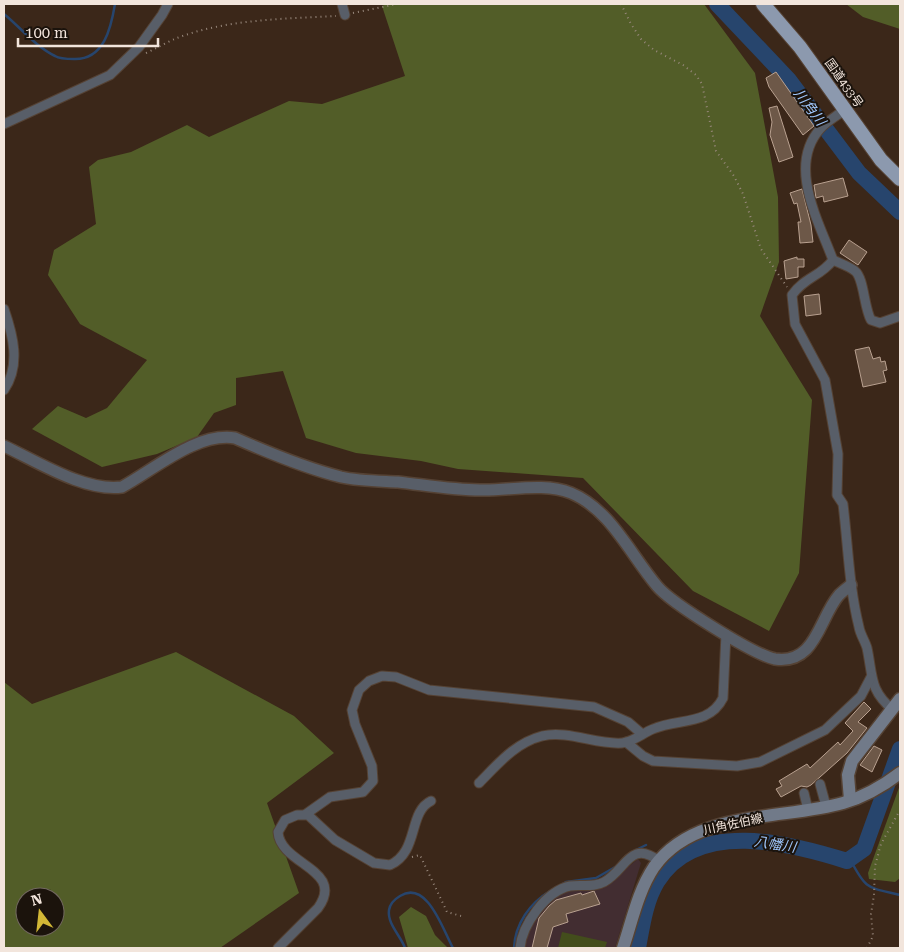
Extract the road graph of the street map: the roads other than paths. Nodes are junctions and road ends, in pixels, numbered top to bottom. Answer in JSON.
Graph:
{"nodes":[{"id":1,"x":168,"y":4,"type":"edge"},
{"id":2,"x":342,"y":4,"type":"edge"},
{"id":3,"x":763,"y":4,"type":"edge"},
{"id":4,"x":345,"y":15,"type":"road end"},
{"id":5,"x":844,"y":110,"type":"junction"},
{"id":6,"x":4,"y":124,"type":"edge"},
{"id":7,"x":900,"y":179,"type":"edge"},
{"id":8,"x":833,"y":260,"type":"junction"},
{"id":9,"x":4,"y":309,"type":"edge"},
{"id":10,"x":900,"y":316,"type":"edge"},
{"id":11,"x":4,"y":390,"type":"edge"},
{"id":12,"x":4,"y":446,"type":"edge"},
{"id":13,"x":851,"y":585,"type":"junction"},
{"id":14,"x":726,"y":634,"type":"junction"},
{"id":15,"x":872,"y":677,"type":"junction"},
{"id":16,"x":896,"y":704,"type":"edge"},
{"id":17,"x":642,"y":734,"type":"junction"},
{"id":18,"x":626,"y":742,"type":"junction"},
{"id":19,"x":900,"y":773,"type":"edge"},
{"id":20,"x":479,"y":783,"type":"dead end"},
{"id":21,"x":820,"y":784,"type":"dead end"},
{"id":22,"x":804,"y":794,"type":"dead end"},
{"id":23,"x":850,"y":800,"type":"junction"},
{"id":24,"x":431,"y":801,"type":"dead end"},
{"id":25,"x":826,"y":806,"type":"junction"},
{"id":26,"x":808,"y":810,"type":"junction"},
{"id":27,"x":306,"y":814,"type":"junction"},
{"id":28,"x":659,"y":861,"type":"junction"},
{"id":29,"x":278,"y":948,"type":"edge"},
{"id":30,"x":520,"y":948,"type":"edge"},
{"id":31,"x":623,"y":948,"type":"edge"}],
"edges":[{"from":1,"to":6,"type":"street"},
{"from":2,"to":4,"type":"street"},
{"from":3,"to":5,"type":"highway","name":"国道433号"},
{"from":5,"to":7,"type":"highway","name":"国道433号"},
{"from":5,"to":8,"type":"street"},
{"from":8,"to":10,"type":"street"},
{"from":8,"to":13,"type":"street"},
{"from":9,"to":11,"type":"street"},
{"from":12,"to":14,"type":"street"},
{"from":13,"to":14,"type":"street"},
{"from":13,"to":15,"type":"street"},
{"from":14,"to":17,"type":"street"},
{"from":15,"to":16,"type":"street"},
{"from":15,"to":18,"type":"street"},
{"from":16,"to":23,"type":"main road"},
{"from":17,"to":18,"type":"street"},
{"from":17,"to":27,"type":"street"},
{"from":18,"to":20,"type":"street"},
{"from":19,"to":23,"type":"main road","name":"川角佐伯線"},
{"from":21,"to":25,"type":"street"},
{"from":22,"to":26,"type":"street"},
{"from":23,"to":25,"type":"main road","name":"川角佐伯線"},
{"from":24,"to":27,"type":"street"},
{"from":25,"to":26,"type":"main road","name":"川角佐伯線"},
{"from":26,"to":28,"type":"main road","name":"川角佐伯線"},
{"from":27,"to":29,"type":"street"},
{"from":28,"to":30,"type":"street"},
{"from":28,"to":31,"type":"main road","name":"川角佐伯線"}]}
